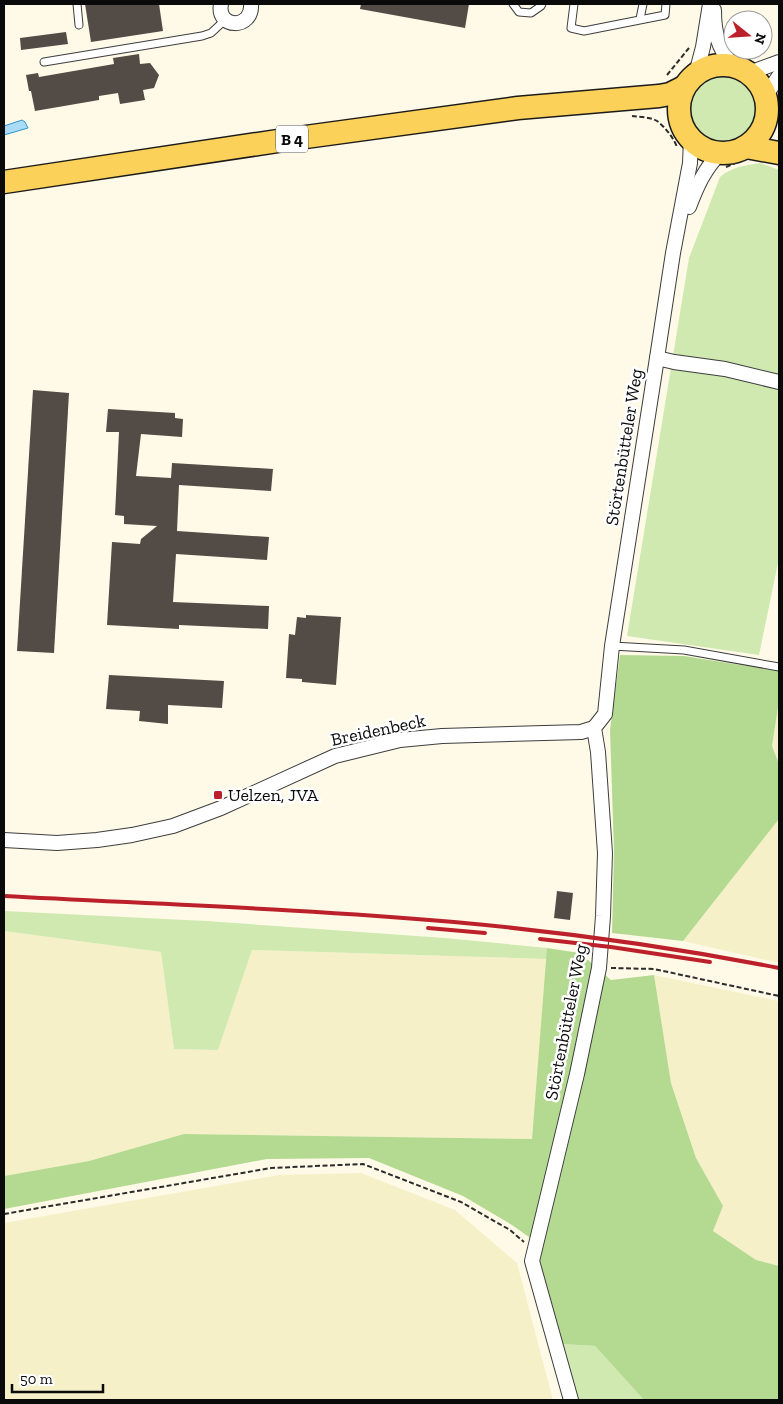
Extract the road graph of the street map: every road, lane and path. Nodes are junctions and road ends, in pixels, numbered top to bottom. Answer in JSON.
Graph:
{"nodes":[{"id":1,"x":77,"y":4,"type":"edge"},
{"id":2,"x":220,"y":4,"type":"edge"},
{"id":3,"x":251,"y":4,"type":"edge"},
{"id":4,"x":513,"y":4,"type":"edge"},
{"id":5,"x":542,"y":4,"type":"edge"},
{"id":6,"x":574,"y":4,"type":"edge"},
{"id":7,"x":643,"y":4,"type":"edge"},
{"id":8,"x":666,"y":4,"type":"edge"},
{"id":9,"x":712,"y":4,"type":"edge"},
{"id":10,"x":640,"y":19,"type":"junction"},
{"id":11,"x":225,"y":20,"type":"junction"},
{"id":12,"x":79,"y":25,"type":"dead end"},
{"id":13,"x":44,"y":62,"type":"dead end"},
{"id":14,"x":779,"y":62,"type":"edge"},
{"id":15,"x":740,"y":69,"type":"junction"},
{"id":16,"x":779,"y":76,"type":"edge"},
{"id":17,"x":690,"y":80,"type":"junction"},
{"id":18,"x":766,"y":95,"type":"junction"},
{"id":19,"x":581,"y":104,"type":"junction"},
{"id":20,"x":625,"y":116,"type":"dead end"},
{"id":21,"x":773,"y":128,"type":"edge"},
{"id":22,"x":686,"y":130,"type":"junction"},
{"id":23,"x":746,"y":147,"type":"junction"},
{"id":24,"x":720,"y":153,"type":"junction"},
{"id":25,"x":779,"y":153,"type":"edge"},
{"id":26,"x":690,"y":163,"type":"junction"},
{"id":27,"x":4,"y":182,"type":"edge"},
{"id":28,"x":674,"y":253,"type":"junction"},
{"id":29,"x":657,"y":358,"type":"junction"},
{"id":30,"x":779,"y":382,"type":"edge"},
{"id":31,"x":612,"y":646,"type":"junction"},
{"id":32,"x":779,"y":667,"type":"edge"},
{"id":33,"x":594,"y":728,"type":"junction"},
{"id":34,"x":4,"y":840,"type":"edge"},
{"id":35,"x":599,"y":968,"type":"junction"},
{"id":36,"x":779,"y":996,"type":"edge"},
{"id":37,"x":4,"y":1214,"type":"edge"},
{"id":38,"x":534,"y":1249,"type":"junction"},
{"id":39,"x":571,"y":1400,"type":"edge"}],
"edges":[{"from":1,"to":12,"type":"lane"},
{"from":2,"to":11,"type":"street"},
{"from":3,"to":11,"type":"street"},
{"from":4,"to":5,"type":"lane"},
{"from":6,"to":10,"type":"lane"},
{"from":7,"to":10,"type":"lane"},
{"from":8,"to":10,"type":"lane"},
{"from":9,"to":15,"type":"street"},
{"from":9,"to":17,"type":"street"},
{"from":11,"to":13,"type":"lane"},
{"from":14,"to":15,"type":"street"},
{"from":15,"to":17,"type":"main road"},
{"from":15,"to":18,"type":"main road"},
{"from":16,"to":18,"type":"street"},
{"from":17,"to":19,"type":"main road","number":"B 4"},
{"from":17,"to":22,"type":"main road"},
{"from":18,"to":21,"type":"main road"},
{"from":19,"to":22,"type":"main road","number":"B 4"},
{"from":19,"to":27,"type":"main road","number":"B 4"},
{"from":20,"to":26,"type":"path"},
{"from":21,"to":23,"type":"main road"},
{"from":22,"to":24,"type":"main road"},
{"from":22,"to":26,"type":"street","name":"Störtenbütteler Weg"},
{"from":23,"to":24,"type":"main road"},
{"from":23,"to":25,"type":"main road"},
{"from":24,"to":28,"type":"street","name":"Störtenbütteler Weg"},
{"from":26,"to":28,"type":"street","name":"Störtenbütteler Weg"},
{"from":28,"to":29,"type":"street","name":"Störtenbütteler Weg"},
{"from":29,"to":30,"type":"street"},
{"from":29,"to":31,"type":"street","name":"Störtenbütteler Weg"},
{"from":31,"to":32,"type":"lane"},
{"from":31,"to":33,"type":"street","name":"Störtenbütteler Weg"},
{"from":33,"to":34,"type":"street","name":"Breidenbeck"},
{"from":33,"to":35,"type":"street","name":"Störtenbütteler Weg"},
{"from":35,"to":36,"type":"path"},
{"from":35,"to":38,"type":"street","name":"Störtenbütteler Weg"},
{"from":37,"to":38,"type":"path"},
{"from":38,"to":39,"type":"street","name":"Störtenbütteler Weg"}]}
